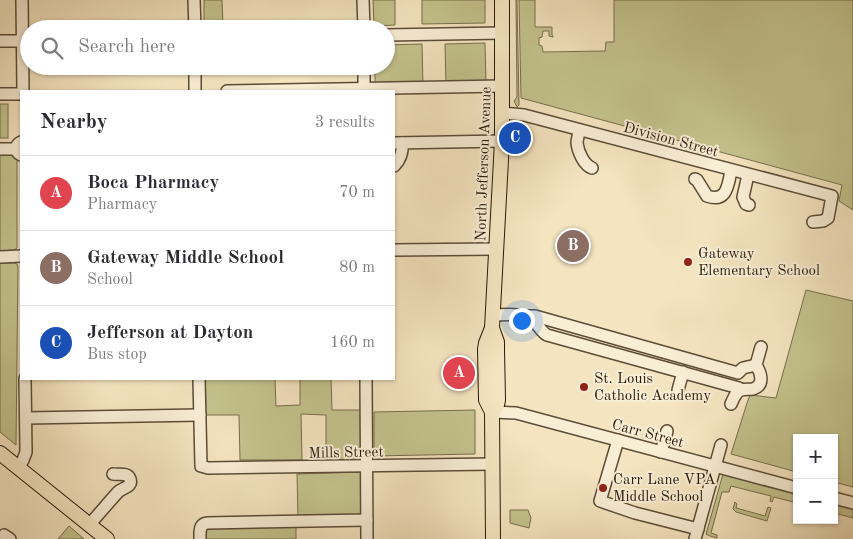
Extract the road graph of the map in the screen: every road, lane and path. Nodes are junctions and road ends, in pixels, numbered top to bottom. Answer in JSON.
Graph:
{"nodes":[{"id":1,"x":22,"y":0,"type":"edge"},
{"id":2,"x":194,"y":0,"type":"edge"},
{"id":3,"x":364,"y":0,"type":"edge"},
{"id":4,"x":502,"y":0,"type":"edge"},
{"id":5,"x":24,"y":20,"type":"edge"},
{"id":6,"x":195,"y":20,"type":"edge"},
{"id":7,"x":364,"y":20,"type":"edge"},
{"id":8,"x":502,"y":33,"type":"junction"},
{"id":9,"x":395,"y":35,"type":"edge"},
{"id":10,"x":0,"y":41,"type":"edge"},
{"id":11,"x":20,"y":41,"type":"edge"},
{"id":12,"x":23,"y":75,"type":"edge"},
{"id":13,"x":195,"y":75,"type":"edge"},
{"id":14,"x":364,"y":75,"type":"edge"},
{"id":15,"x":502,"y":86,"type":"junction"},
{"id":16,"x":22,"y":90,"type":"edge"},
{"id":17,"x":196,"y":90,"type":"edge"},
{"id":18,"x":364,"y":90,"type":"edge"},
{"id":19,"x":20,"y":93,"type":"edge"},
{"id":20,"x":0,"y":94,"type":"edge"},
{"id":21,"x":503,"y":113,"type":"junction"},
{"id":22,"x":580,"y":130,"type":"junction"},
{"id":23,"x":502,"y":141,"type":"junction"},
{"id":24,"x":398,"y":143,"type":"edge"},
{"id":25,"x":0,"y":149,"type":"edge"},
{"id":26,"x":20,"y":149,"type":"edge"},
{"id":27,"x":395,"y":165,"type":"edge"},
{"id":28,"x":592,"y":168,"type":"dead end"},
{"id":29,"x":732,"y":171,"type":"junction"},
{"id":30,"x":748,"y":175,"type":"junction"},
{"id":31,"x":695,"y":179,"type":"dead end"},
{"id":32,"x":749,"y":205,"type":"dead end"},
{"id":33,"x":814,"y":222,"type":"dead end"},
{"id":34,"x":496,"y":249,"type":"junction"},
{"id":35,"x":395,"y":250,"type":"edge"},
{"id":36,"x":20,"y":256,"type":"edge"},
{"id":37,"x":0,"y":257,"type":"edge"},
{"id":38,"x":526,"y":316,"type":"junction"},
{"id":39,"x":492,"y":322,"type":"junction"},
{"id":40,"x":761,"y":347,"type":"dead end"},
{"id":41,"x":756,"y":364,"type":"junction"},
{"id":42,"x":683,"y":372,"type":"junction"},
{"id":43,"x":738,"y":373,"type":"junction"},
{"id":44,"x":25,"y":380,"type":"edge"},
{"id":45,"x":199,"y":380,"type":"edge"},
{"id":46,"x":366,"y":380,"type":"edge"},
{"id":47,"x":740,"y":389,"type":"junction"},
{"id":48,"x":678,"y":390,"type":"dead end"},
{"id":49,"x":731,"y":404,"type":"dead end"},
{"id":50,"x":492,"y":412,"type":"junction"},
{"id":51,"x":200,"y":415,"type":"junction"},
{"id":52,"x":26,"y":418,"type":"junction"},
{"id":53,"x":667,"y":431,"type":"dead end"},
{"id":54,"x":618,"y":440,"type":"junction"},
{"id":55,"x":720,"y":445,"type":"dead end"},
{"id":56,"x":661,"y":452,"type":"junction"},
{"id":57,"x":0,"y":453,"type":"edge"},
{"id":58,"x":492,"y":464,"type":"junction"},
{"id":59,"x":715,"y":466,"type":"junction"},
{"id":60,"x":367,"y":467,"type":"junction"},
{"id":61,"x":18,"y":468,"type":"junction"},
{"id":62,"x":793,"y":487,"type":"edge"},
{"id":63,"x":120,"y":490,"type":"dead end"},
{"id":64,"x":838,"y":499,"type":"edge"},
{"id":65,"x":853,"y":503,"type":"edge"},
{"id":66,"x":367,"y":520,"type":"junction"},
{"id":67,"x":90,"y":525,"type":"junction"},
{"id":68,"x":697,"y":534,"type":"edge"},
{"id":69,"x":107,"y":539,"type":"edge"},
{"id":70,"x":200,"y":539,"type":"edge"},
{"id":71,"x":367,"y":539,"type":"edge"},
{"id":72,"x":494,"y":539,"type":"edge"}],
"edges":[{"from":1,"to":5,"type":"street"},
{"from":2,"to":6,"type":"street"},
{"from":3,"to":7,"type":"street"},
{"from":4,"to":8,"type":"main road","name":"North Jefferson Avenue"},
{"from":8,"to":9,"type":"street"},
{"from":8,"to":15,"type":"main road","name":"North Jefferson Avenue"},
{"from":10,"to":11,"type":"street"},
{"from":12,"to":16,"type":"street"},
{"from":13,"to":17,"type":"street"},
{"from":14,"to":18,"type":"street"},
{"from":15,"to":18,"type":"street"},
{"from":15,"to":21,"type":"main road","name":"North Jefferson Avenue"},
{"from":19,"to":20,"type":"street"},
{"from":21,"to":22,"type":"street","name":"Division Street"},
{"from":21,"to":23,"type":"main road","name":"North Jefferson Avenue"},
{"from":22,"to":28,"type":"street"},
{"from":22,"to":29,"type":"street","name":"Division Street"},
{"from":23,"to":24,"type":"street"},
{"from":23,"to":34,"type":"main road","name":"North Jefferson Avenue"},
{"from":24,"to":27,"type":"street"},
{"from":25,"to":26,"type":"street"},
{"from":29,"to":30,"type":"street","name":"Division Street"},
{"from":29,"to":31,"type":"street"},
{"from":30,"to":32,"type":"street"},
{"from":30,"to":33,"type":"street","name":"Division Street"},
{"from":34,"to":35,"type":"street"},
{"from":34,"to":39,"type":"main road","name":"North Jefferson Avenue"},
{"from":36,"to":37,"type":"street"},
{"from":38,"to":39,"type":"street"},
{"from":38,"to":42,"type":"street"},
{"from":38,"to":43,"type":"street"},
{"from":39,"to":50,"type":"main road","name":"North Jefferson Avenue"},
{"from":40,"to":41,"type":"street"},
{"from":41,"to":43,"type":"street"},
{"from":41,"to":47,"type":"street"},
{"from":42,"to":47,"type":"street"},
{"from":42,"to":48,"type":"street"},
{"from":43,"to":47,"type":"street"},
{"from":44,"to":52,"type":"street"},
{"from":45,"to":51,"type":"street"},
{"from":46,"to":60,"type":"street"},
{"from":47,"to":49,"type":"street"},
{"from":50,"to":54,"type":"street","name":"Carr Street"},
{"from":50,"to":58,"type":"main road","name":"North Jefferson Avenue"},
{"from":51,"to":52,"type":"street"},
{"from":51,"to":60,"type":"street","name":"Mills Street"},
{"from":52,"to":61,"type":"street"},
{"from":53,"to":56,"type":"street"},
{"from":54,"to":56,"type":"street","name":"Carr Street"},
{"from":54,"to":68,"type":"street"},
{"from":55,"to":59,"type":"street"},
{"from":56,"to":59,"type":"street","name":"Carr Street"},
{"from":57,"to":61,"type":"main road"},
{"from":58,"to":60,"type":"street","name":"Mills Street"},
{"from":58,"to":72,"type":"main road","name":"North Jefferson Avenue"},
{"from":59,"to":62,"type":"street","name":"Carr Street"},
{"from":59,"to":68,"type":"street"},
{"from":60,"to":66,"type":"street"},
{"from":61,"to":67,"type":"main road"},
{"from":63,"to":67,"type":"street"},
{"from":64,"to":65,"type":"street"},
{"from":66,"to":70,"type":"street"},
{"from":66,"to":71,"type":"street"},
{"from":67,"to":69,"type":"main road"}]}
